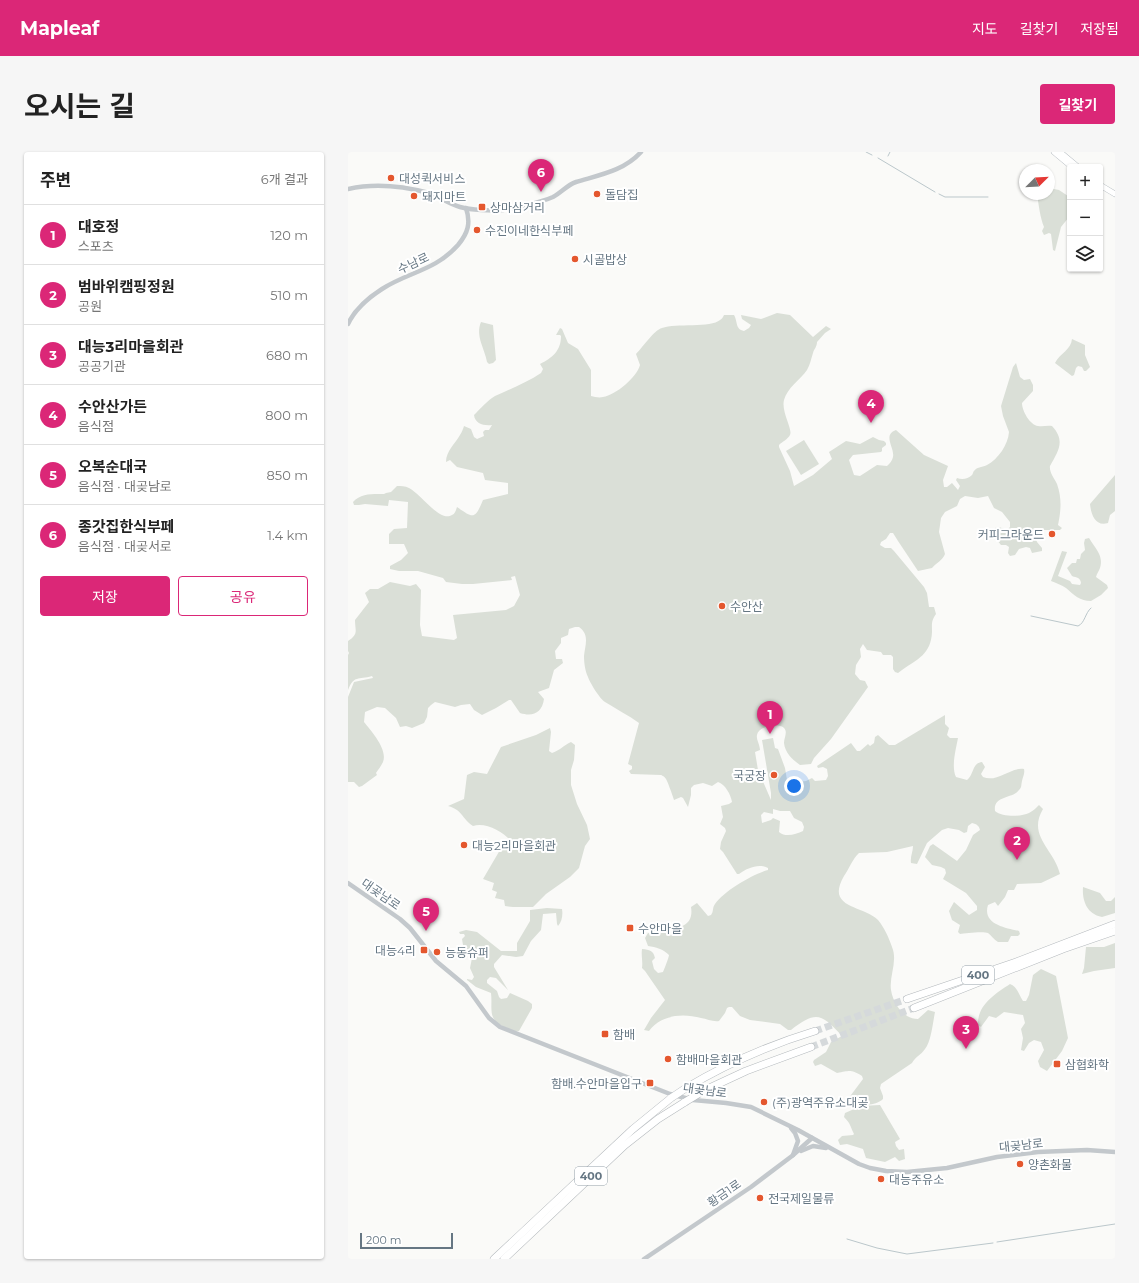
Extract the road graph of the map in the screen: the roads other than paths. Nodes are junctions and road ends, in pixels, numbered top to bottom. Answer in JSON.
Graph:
{"nodes":[{"id":1,"x":641,"y":152,"type":"edge"},
{"id":2,"x":1054,"y":152,"type":"edge"},
{"id":3,"x":1060,"y":152,"type":"edge"},
{"id":4,"x":1068,"y":164,"type":"edge"},
{"id":5,"x":1074,"y":164,"type":"edge"},
{"id":6,"x":1103,"y":184,"type":"edge"},
{"id":7,"x":1103,"y":187,"type":"edge"},
{"id":8,"x":348,"y":189,"type":"edge"},
{"id":9,"x":1115,"y":190,"type":"edge"},
{"id":10,"x":1115,"y":194,"type":"edge"},
{"id":11,"x":466,"y":208,"type":"junction"},
{"id":12,"x":348,"y":324,"type":"edge"},
{"id":13,"x":348,"y":883,"type":"edge"},
{"id":14,"x":1115,"y":924,"type":"edge"},
{"id":15,"x":1115,"y":931,"type":"edge"},
{"id":16,"x":1062,"y":946,"type":"junction"},
{"id":17,"x":1048,"y":952,"type":"junction"},
{"id":18,"x":907,"y":999,"type":"tunnel mouth"},
{"id":19,"x":914,"y":1008,"type":"tunnel mouth"},
{"id":20,"x":815,"y":1031,"type":"tunnel mouth"},
{"id":21,"x":811,"y":1047,"type":"tunnel mouth"},
{"id":22,"x":789,"y":1126,"type":"junction"},
{"id":23,"x":812,"y":1138,"type":"junction"},
{"id":24,"x":831,"y":1149,"type":"junction"},
{"id":25,"x":1115,"y":1152,"type":"edge"},
{"id":26,"x":792,"y":1156,"type":"junction"},
{"id":27,"x":494,"y":1259,"type":"edge"},
{"id":28,"x":504,"y":1259,"type":"edge"},
{"id":29,"x":644,"y":1259,"type":"edge"}],
"edges":[{"from":1,"to":11,"type":"street"},
{"from":2,"to":4,"type":"main road"},
{"from":3,"to":5,"type":"main road"},
{"from":6,"to":9,"type":"main road"},
{"from":7,"to":10,"type":"main road"},
{"from":8,"to":11,"type":"street"},
{"from":11,"to":12,"type":"street","name":"수남로"},
{"from":13,"to":22,"type":"street","name":"대곶남로"},
{"from":14,"to":16,"type":"highway","number":"400"},
{"from":15,"to":16,"type":"highway","number":"400"},
{"from":16,"to":17,"type":"highway","number":"400"},
{"from":17,"to":18,"type":"highway","number":"400"},
{"from":17,"to":19,"type":"highway","number":"400"},
{"from":20,"to":27,"type":"highway","number":"400","bridge":true},
{"from":21,"to":28,"type":"highway","number":"400","bridge":true},
{"from":22,"to":23,"type":"street","name":"대곶남로"},
{"from":22,"to":26,"type":"street"},
{"from":23,"to":24,"type":"street","name":"대곶남로"},
{"from":23,"to":26,"type":"street","name":"황금1로"},
{"from":24,"to":25,"type":"street","name":"대곶남로"},
{"from":24,"to":26,"type":"street"},
{"from":26,"to":29,"type":"street","name":"황금1로"}]}
